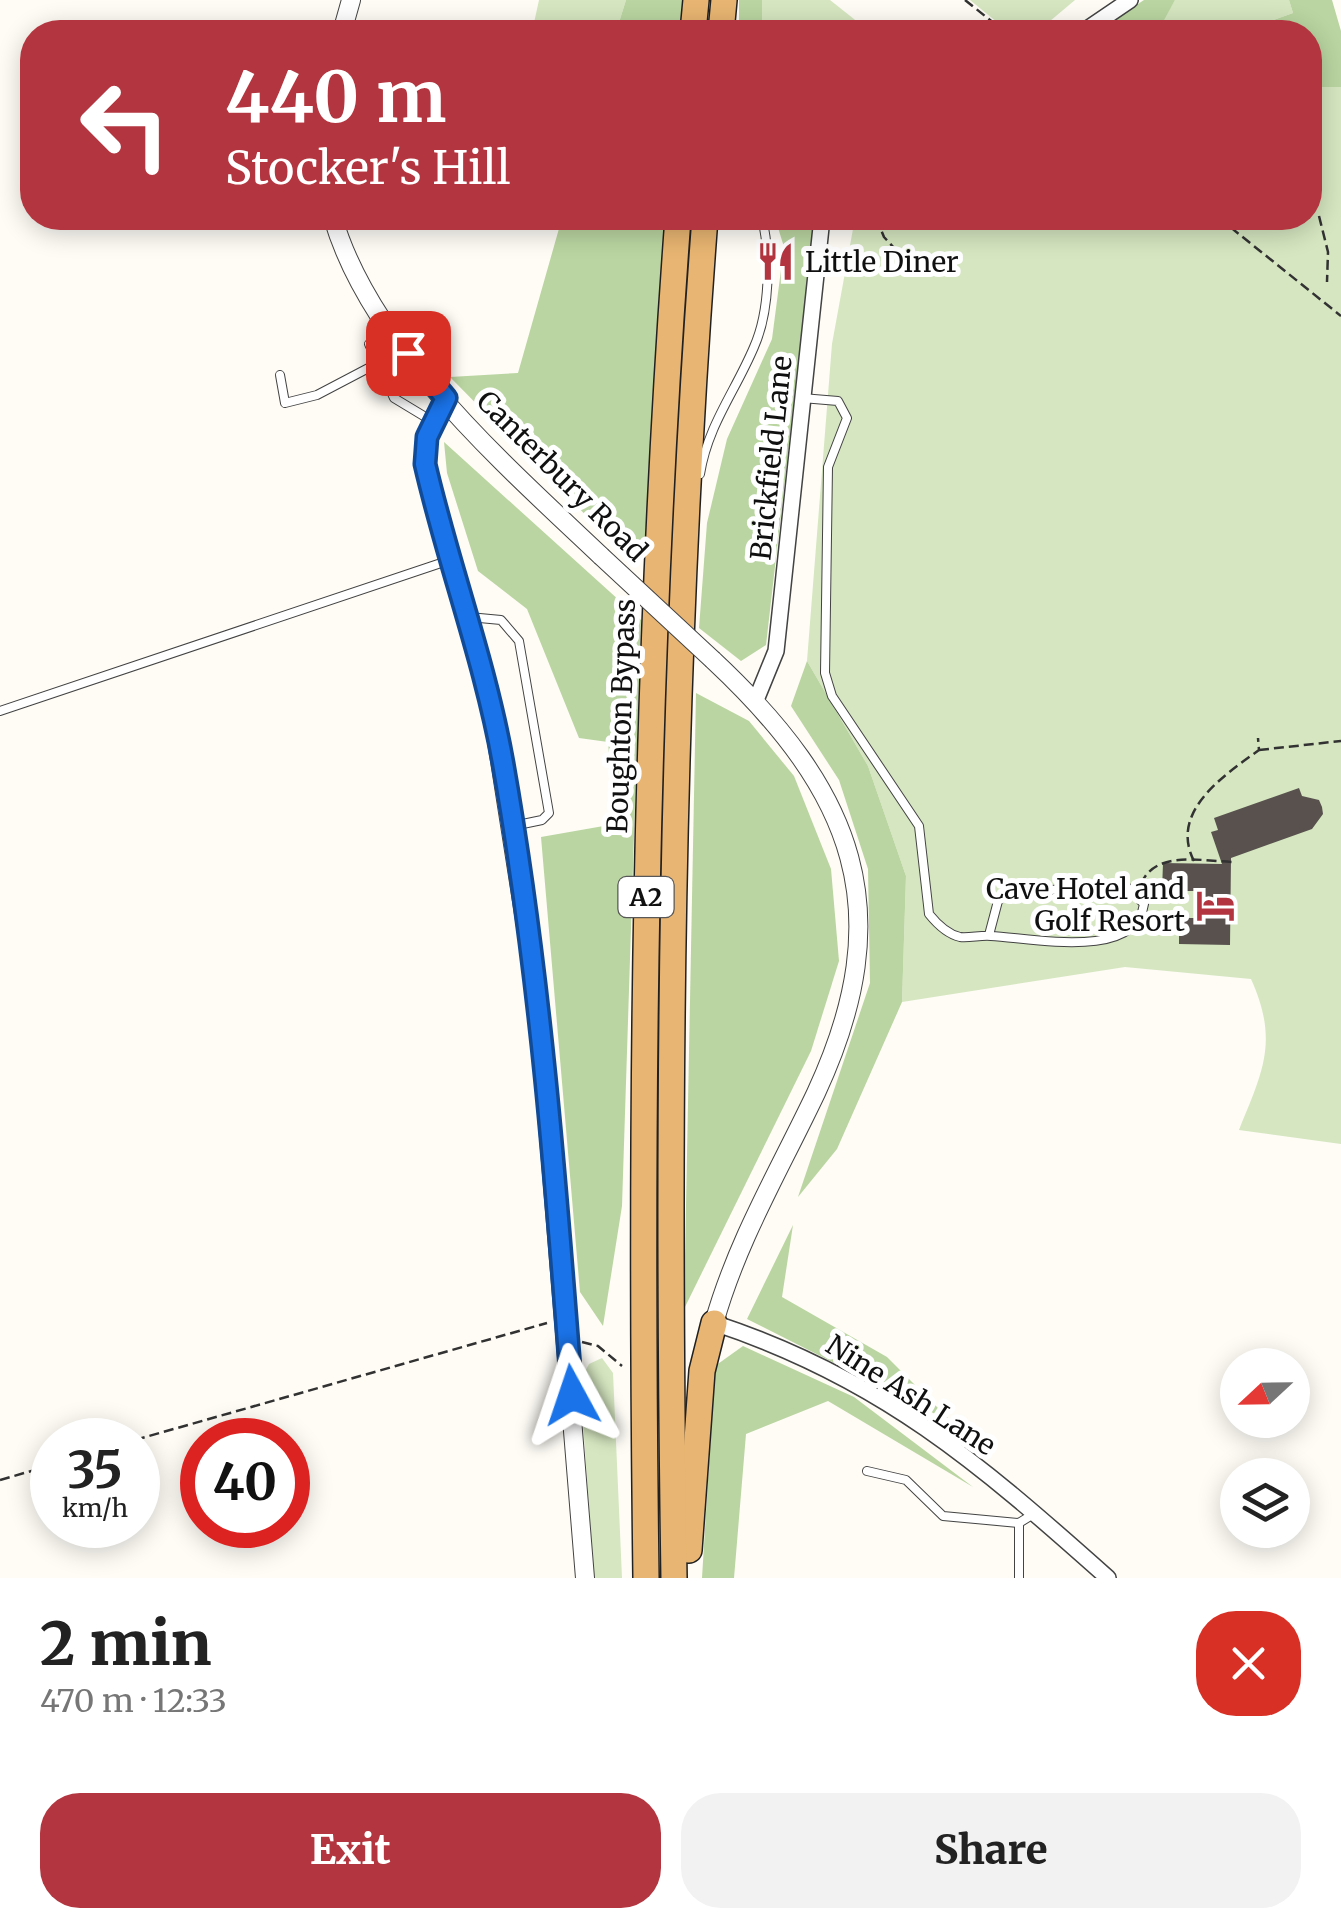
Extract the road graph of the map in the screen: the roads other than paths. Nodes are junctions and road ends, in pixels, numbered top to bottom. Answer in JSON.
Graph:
{"nodes":[{"id":1,"x":1130,"y":0,"type":"edge"},
{"id":2,"x":1101,"y":20,"type":"edge"},
{"id":3,"x":336,"y":230,"type":"edge"},
{"id":4,"x":677,"y":230,"type":"edge"},
{"id":5,"x":704,"y":230,"type":"edge"},
{"id":6,"x":764,"y":230,"type":"edge"},
{"id":7,"x":821,"y":230,"type":"edge"},
{"id":8,"x":369,"y":344,"type":"dead end"},
{"id":9,"x":378,"y":363,"type":"junction"},
{"id":10,"x":280,"y":376,"type":"dead end"},
{"id":11,"x":446,"y":398,"type":"junction"},
{"id":12,"x":802,"y":398,"type":"junction"},
{"id":13,"x":432,"y":421,"type":"junction"},
{"id":14,"x":452,"y":559,"type":"junction"},
{"id":15,"x":684,"y":570,"type":"junction"},
{"id":16,"x":469,"y":617,"type":"junction"},
{"id":17,"x":756,"y":700,"type":"junction"},
{"id":18,"x":0,"y":711,"type":"edge"},
{"id":19,"x":513,"y":826,"type":"junction"},
{"id":20,"x":990,"y":935,"type":"junction"},
{"id":21,"x":714,"y":1322,"type":"junction"},
{"id":22,"x":867,"y":1471,"type":"dead end"},
{"id":23,"x":1035,"y":1513,"type":"junction"},
{"id":24,"x":1018,"y":1522,"type":"junction"},
{"id":25,"x":585,"y":1578,"type":"edge"},
{"id":26,"x":646,"y":1578,"type":"edge"},
{"id":27,"x":674,"y":1578,"type":"edge"},
{"id":28,"x":688,"y":1578,"type":"edge"},
{"id":29,"x":1020,"y":1578,"type":"edge"},
{"id":30,"x":1108,"y":1578,"type":"edge"}],
"edges":[{"from":1,"to":2,"type":"street"},
{"from":3,"to":11,"type":"street"},
{"from":4,"to":26,"type":"highway","name":"Boughton Bypass","number":"A2"},
{"from":5,"to":15,"type":"highway","name":"Boughton Bypass","number":"A2"},
{"from":6,"to":15,"type":"lane"},
{"from":7,"to":12,"type":"street","name":"Brickfield Lane"},
{"from":8,"to":9,"type":"lane"},
{"from":9,"to":10,"type":"lane"},
{"from":9,"to":13,"type":"lane"},
{"from":11,"to":13,"type":"street","name":"Canterbury Road"},
{"from":11,"to":17,"type":"street","name":"Canterbury Road","bridge":true},
{"from":12,"to":17,"type":"street","name":"Brickfield Lane"},
{"from":12,"to":20,"type":"lane"},
{"from":13,"to":14,"type":"street","name":"Canterbury Road"},
{"from":14,"to":16,"type":"street","name":"Canterbury Road"},
{"from":14,"to":18,"type":"lane"},
{"from":15,"to":27,"type":"highway","name":"Boughton Bypass","number":"A2"},
{"from":16,"to":19,"type":"street","name":"Canterbury Road"},
{"from":16,"to":19,"type":"lane"},
{"from":17,"to":21,"type":"street","name":"Canterbury Road"},
{"from":19,"to":25,"type":"street","name":"Canterbury Road"},
{"from":20,"to":20,"type":"lane"},
{"from":21,"to":23,"type":"street","name":"Nine Ash Lane"},
{"from":21,"to":28,"type":"highway"},
{"from":22,"to":24,"type":"lane"},
{"from":23,"to":24,"type":"lane"},
{"from":23,"to":30,"type":"street","name":"Nine Ash Lane"},
{"from":24,"to":29,"type":"lane"}]}
